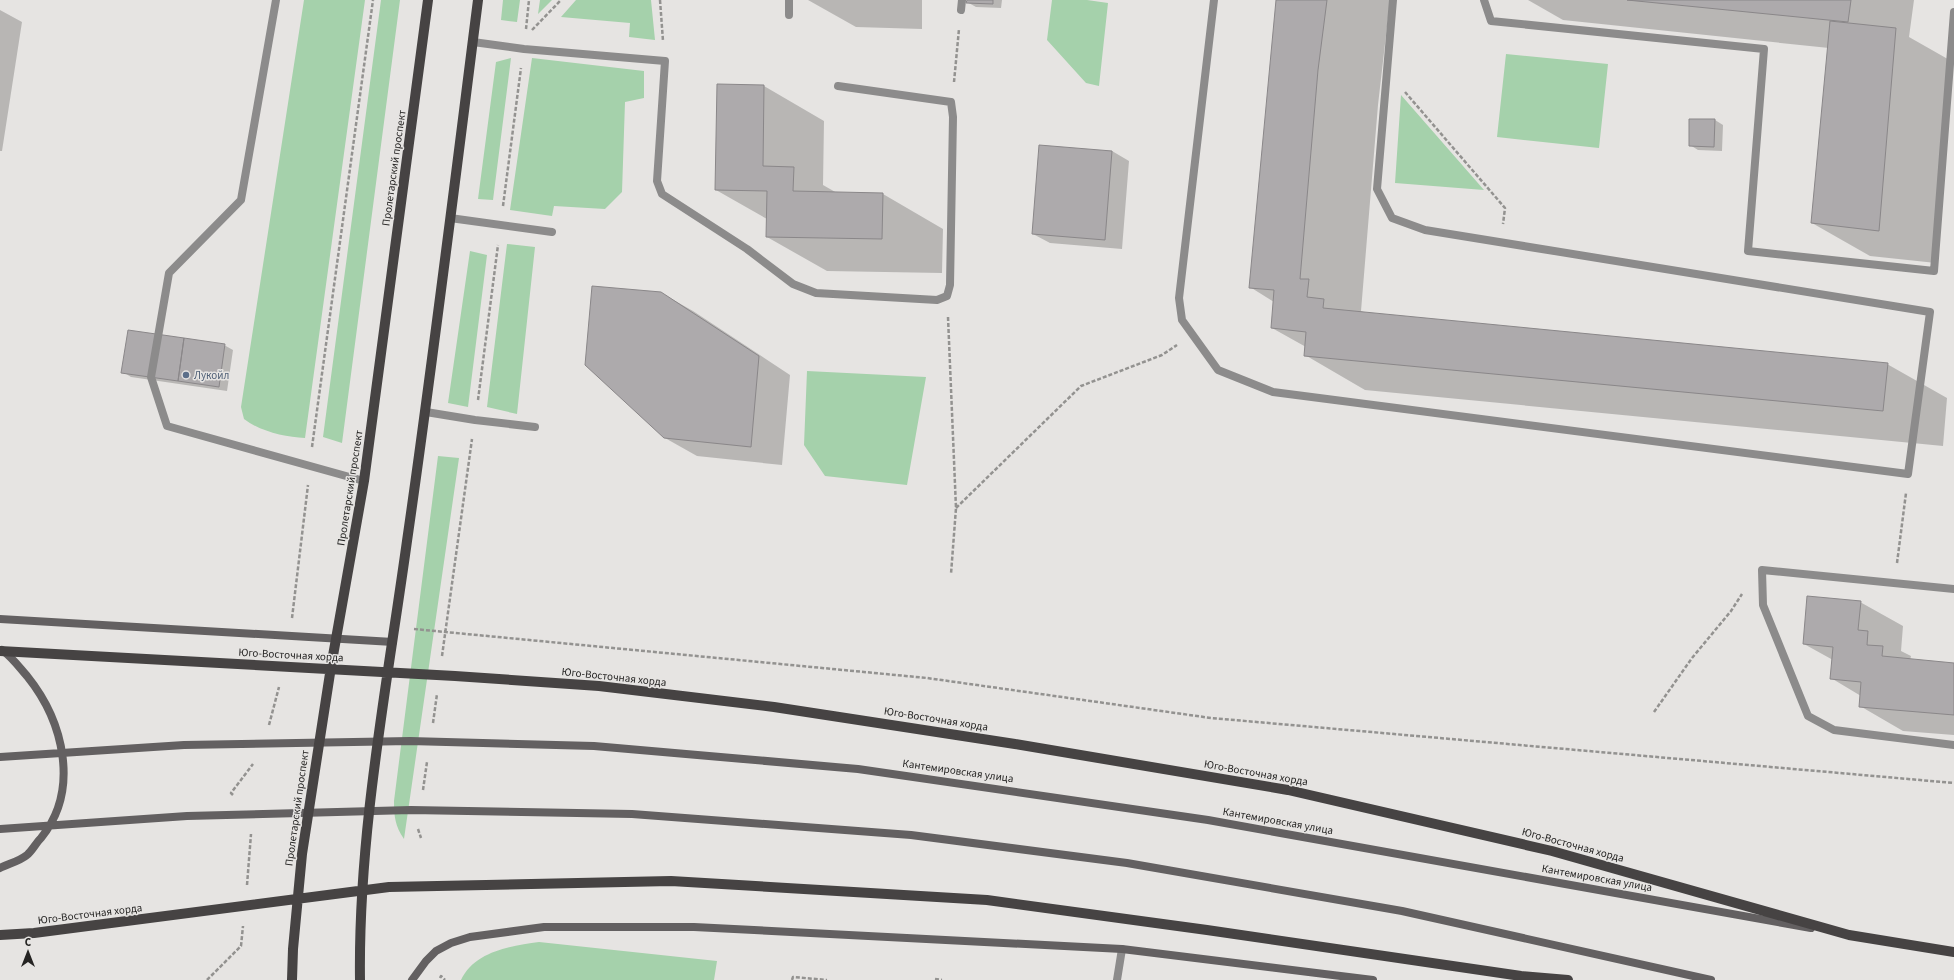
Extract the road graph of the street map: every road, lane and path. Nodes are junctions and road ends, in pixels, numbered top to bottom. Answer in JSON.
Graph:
{"nodes":[{"id":1,"x":276,"y":0,"type":"edge"},
{"id":2,"x":373,"y":0,"type":"edge"},
{"id":3,"x":428,"y":0,"type":"edge"},
{"id":4,"x":478,"y":0,"type":"edge"},
{"id":5,"x":561,"y":0,"type":"edge"},
{"id":6,"x":660,"y":0,"type":"edge"},
{"id":7,"x":789,"y":0,"type":"edge"},
{"id":8,"x":962,"y":0,"type":"edge"},
{"id":9,"x":1214,"y":0,"type":"edge"},
{"id":10,"x":1393,"y":0,"type":"edge"},
{"id":11,"x":1484,"y":0,"type":"edge"},
{"id":12,"x":961,"y":10,"type":"dead end"},
{"id":13,"x":1954,"y":12,"type":"edge"},
{"id":14,"x":789,"y":15,"type":"dead end"},
{"id":15,"x":530,"y":32,"type":"dead end"},
{"id":16,"x":958,"y":38,"type":"dead end"},
{"id":17,"x":473,"y":42,"type":"junction"},
{"id":18,"x":665,"y":61,"type":"junction"},
{"id":19,"x":1388,"y":72,"type":"junction"},
{"id":20,"x":954,"y":83,"type":"dead end"},
{"id":21,"x":838,"y":86,"type":"dead end"},
{"id":22,"x":450,"y":218,"type":"junction"},
{"id":23,"x":552,"y":232,"type":"dead end"},
{"id":24,"x":1501,"y":242,"type":"junction"},
{"id":25,"x":947,"y":296,"type":"junction"},
{"id":26,"x":1162,"y":355,"type":"dead end"},
{"id":27,"x":426,"y":412,"type":"junction"},
{"id":28,"x":535,"y":427,"type":"dead end"},
{"id":29,"x":310,"y":466,"type":"junction"},
{"id":30,"x":1908,"y":474,"type":"junction"},
{"id":31,"x":364,"y":481,"type":"junction"},
{"id":32,"x":956,"y":508,"type":"junction"},
{"id":33,"x":1902,"y":526,"type":"dead end"},
{"id":34,"x":951,"y":574,"type":"dead end"},
{"id":35,"x":1954,"y":589,"type":"edge"},
{"id":36,"x":1731,"y":611,"type":"dead end"},
{"id":37,"x":0,"y":619,"type":"edge"},
{"id":38,"x":299,"y":620,"type":"dead end"},
{"id":39,"x":395,"y":628,"type":"junction"},
{"id":40,"x":336,"y":638,"type":"junction"},
{"id":41,"x":393,"y":642,"type":"junction"},
{"id":42,"x":0,"y":650,"type":"edge"},
{"id":43,"x":1654,"y":712,"type":"dead end"},
{"id":44,"x":1954,"y":745,"type":"edge"},
{"id":45,"x":0,"y":757,"type":"edge"},
{"id":46,"x":1954,"y":783,"type":"edge"},
{"id":47,"x":0,"y":829,"type":"edge"},
{"id":48,"x":0,"y":868,"type":"edge"},
{"id":49,"x":0,"y":935,"type":"edge"},
{"id":50,"x":1849,"y":935,"type":"junction"},
{"id":51,"x":1122,"y":949,"type":"junction"},
{"id":52,"x":1954,"y":952,"type":"edge"},
{"id":53,"x":441,"y":976,"type":"dead end"},
{"id":54,"x":292,"y":980,"type":"edge"},
{"id":55,"x":360,"y":980,"type":"edge"},
{"id":56,"x":412,"y":980,"type":"edge"},
{"id":57,"x":445,"y":980,"type":"edge"},
{"id":58,"x":792,"y":980,"type":"edge"},
{"id":59,"x":827,"y":980,"type":"edge"},
{"id":60,"x":934,"y":980,"type":"edge"},
{"id":61,"x":942,"y":980,"type":"edge"},
{"id":62,"x":1117,"y":980,"type":"edge"},
{"id":63,"x":1373,"y":980,"type":"edge"},
{"id":64,"x":1568,"y":980,"type":"edge"},
{"id":65,"x":1710,"y":980,"type":"edge"}],
"edges":[{"from":1,"to":29,"type":"lane"},
{"from":2,"to":29,"type":"path"},
{"from":3,"to":31,"type":"main road","name":"Пролетарский проспект"},
{"from":4,"to":17,"type":"main road"},
{"from":5,"to":15,"type":"path"},
{"from":6,"to":18,"type":"path"},
{"from":7,"to":14,"type":"lane"},
{"from":8,"to":12,"type":"lane"},
{"from":9,"to":30,"type":"lane"},
{"from":10,"to":19,"type":"lane"},
{"from":11,"to":13,"type":"lane"},
{"from":16,"to":20,"type":"path"},
{"from":17,"to":18,"type":"lane"},
{"from":17,"to":22,"type":"main road"},
{"from":18,"to":25,"type":"lane"},
{"from":19,"to":24,"type":"path"},
{"from":19,"to":24,"type":"lane"},
{"from":21,"to":25,"type":"lane"},
{"from":22,"to":23,"type":"lane"},
{"from":22,"to":27,"type":"main road"},
{"from":24,"to":30,"type":"lane"},
{"from":25,"to":32,"type":"path"},
{"from":26,"to":32,"type":"path"},
{"from":27,"to":28,"type":"lane"},
{"from":27,"to":39,"type":"main road"},
{"from":29,"to":31,"type":"lane"},
{"from":29,"to":38,"type":"path"},
{"from":30,"to":33,"type":"path"},
{"from":31,"to":40,"type":"main road","name":"Пролетарский проспект"},
{"from":32,"to":34,"type":"path"},
{"from":35,"to":44,"type":"lane"},
{"from":36,"to":43,"type":"path"},
{"from":37,"to":40,"type":"main road"},
{"from":39,"to":41,"type":"main road"},
{"from":39,"to":46,"type":"path"},
{"from":40,"to":41,"type":"main road"},
{"from":40,"to":54,"type":"main road","name":"Пролетарский проспект"},
{"from":41,"to":55,"type":"main road"},
{"from":42,"to":48,"type":"main road"},
{"from":42,"to":50,"type":"main road","name":"Юго-Восточная хорда"},
{"from":45,"to":50,"type":"main road","name":"Кантемировская улица"},
{"from":47,"to":65,"type":"main road"},
{"from":49,"to":64,"type":"main road","name":"Юго-Восточная хорда"},
{"from":50,"to":52,"type":"main road","name":"Кантемировская улица"},
{"from":51,"to":56,"type":"main road"},
{"from":51,"to":62,"type":"lane"},
{"from":51,"to":63,"type":"main road"},
{"from":53,"to":57,"type":"path"},
{"from":58,"to":59,"type":"path"},
{"from":60,"to":61,"type":"path"}]}
